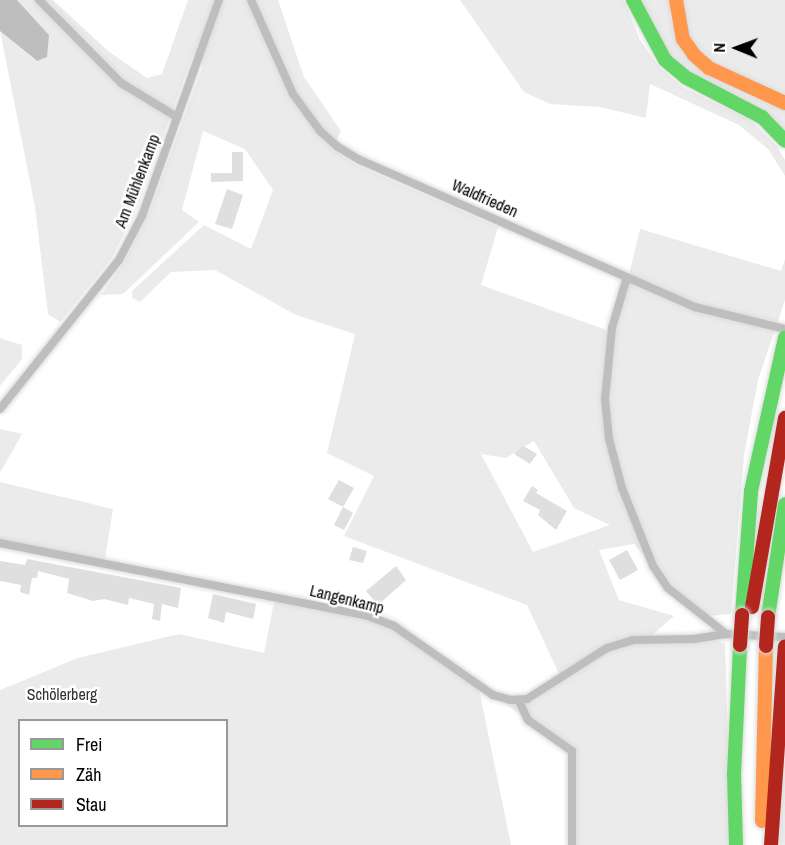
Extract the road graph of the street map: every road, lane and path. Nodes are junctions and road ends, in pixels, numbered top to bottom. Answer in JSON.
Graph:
{"nodes":[{"id":1,"x":39,"y":0,"type":"edge"},
{"id":2,"x":251,"y":0,"type":"edge"},
{"id":3,"x":633,"y":0,"type":"edge"},
{"id":4,"x":676,"y":0,"type":"edge"},
{"id":5,"x":218,"y":4,"type":"edge"},
{"id":6,"x":785,"y":103,"type":"edge"},
{"id":7,"x":177,"y":117,"type":"junction"},
{"id":8,"x":785,"y":141,"type":"edge"},
{"id":9,"x":627,"y":277,"type":"junction"},
{"id":10,"x":785,"y":329,"type":"edge"},
{"id":11,"x":785,"y":338,"type":"edge"},
{"id":12,"x":0,"y":409,"type":"edge"},
{"id":13,"x":785,"y":418,"type":"edge"},
{"id":14,"x":785,"y":504,"type":"edge"},
{"id":15,"x":0,"y":543,"type":"edge"},
{"id":16,"x":746,"y":616,"type":"junction"},
{"id":17,"x":726,"y":634,"type":"junction"},
{"id":18,"x":785,"y":638,"type":"edge"},
{"id":19,"x":744,"y":645,"type":"junction"},
{"id":20,"x":785,"y":646,"type":"edge"},
{"id":21,"x":519,"y":701,"type":"junction"},
{"id":22,"x":572,"y":845,"type":"edge"},
{"id":23,"x":736,"y":845,"type":"edge"},
{"id":24,"x":745,"y":845,"type":"edge"},
{"id":25,"x":763,"y":845,"type":"edge"},
{"id":26,"x":771,"y":845,"type":"edge"}],
"edges":[{"from":1,"to":7,"type":"street"},
{"from":2,"to":9,"type":"street","name":"Waldfrieden"},
{"from":3,"to":8,"type":"highway"},
{"from":4,"to":6,"type":"highway"},
{"from":5,"to":7,"type":"street","name":"Am Mühlenkamp"},
{"from":7,"to":12,"type":"street","name":"Am Mühlenkamp"},
{"from":9,"to":10,"type":"street","name":"Waldfrieden"},
{"from":9,"to":17,"type":"street"},
{"from":11,"to":16,"type":"highway"},
{"from":13,"to":16,"type":"highway"},
{"from":14,"to":25,"type":"highway","bridge":true},
{"from":15,"to":21,"type":"street","name":"Langenkamp"},
{"from":16,"to":19,"type":"highway"},
{"from":17,"to":18,"type":"street"},
{"from":17,"to":21,"type":"street"},
{"from":19,"to":23,"type":"highway"},
{"from":19,"to":24,"type":"highway"},
{"from":20,"to":26,"type":"highway"},
{"from":21,"to":22,"type":"street"}]}
